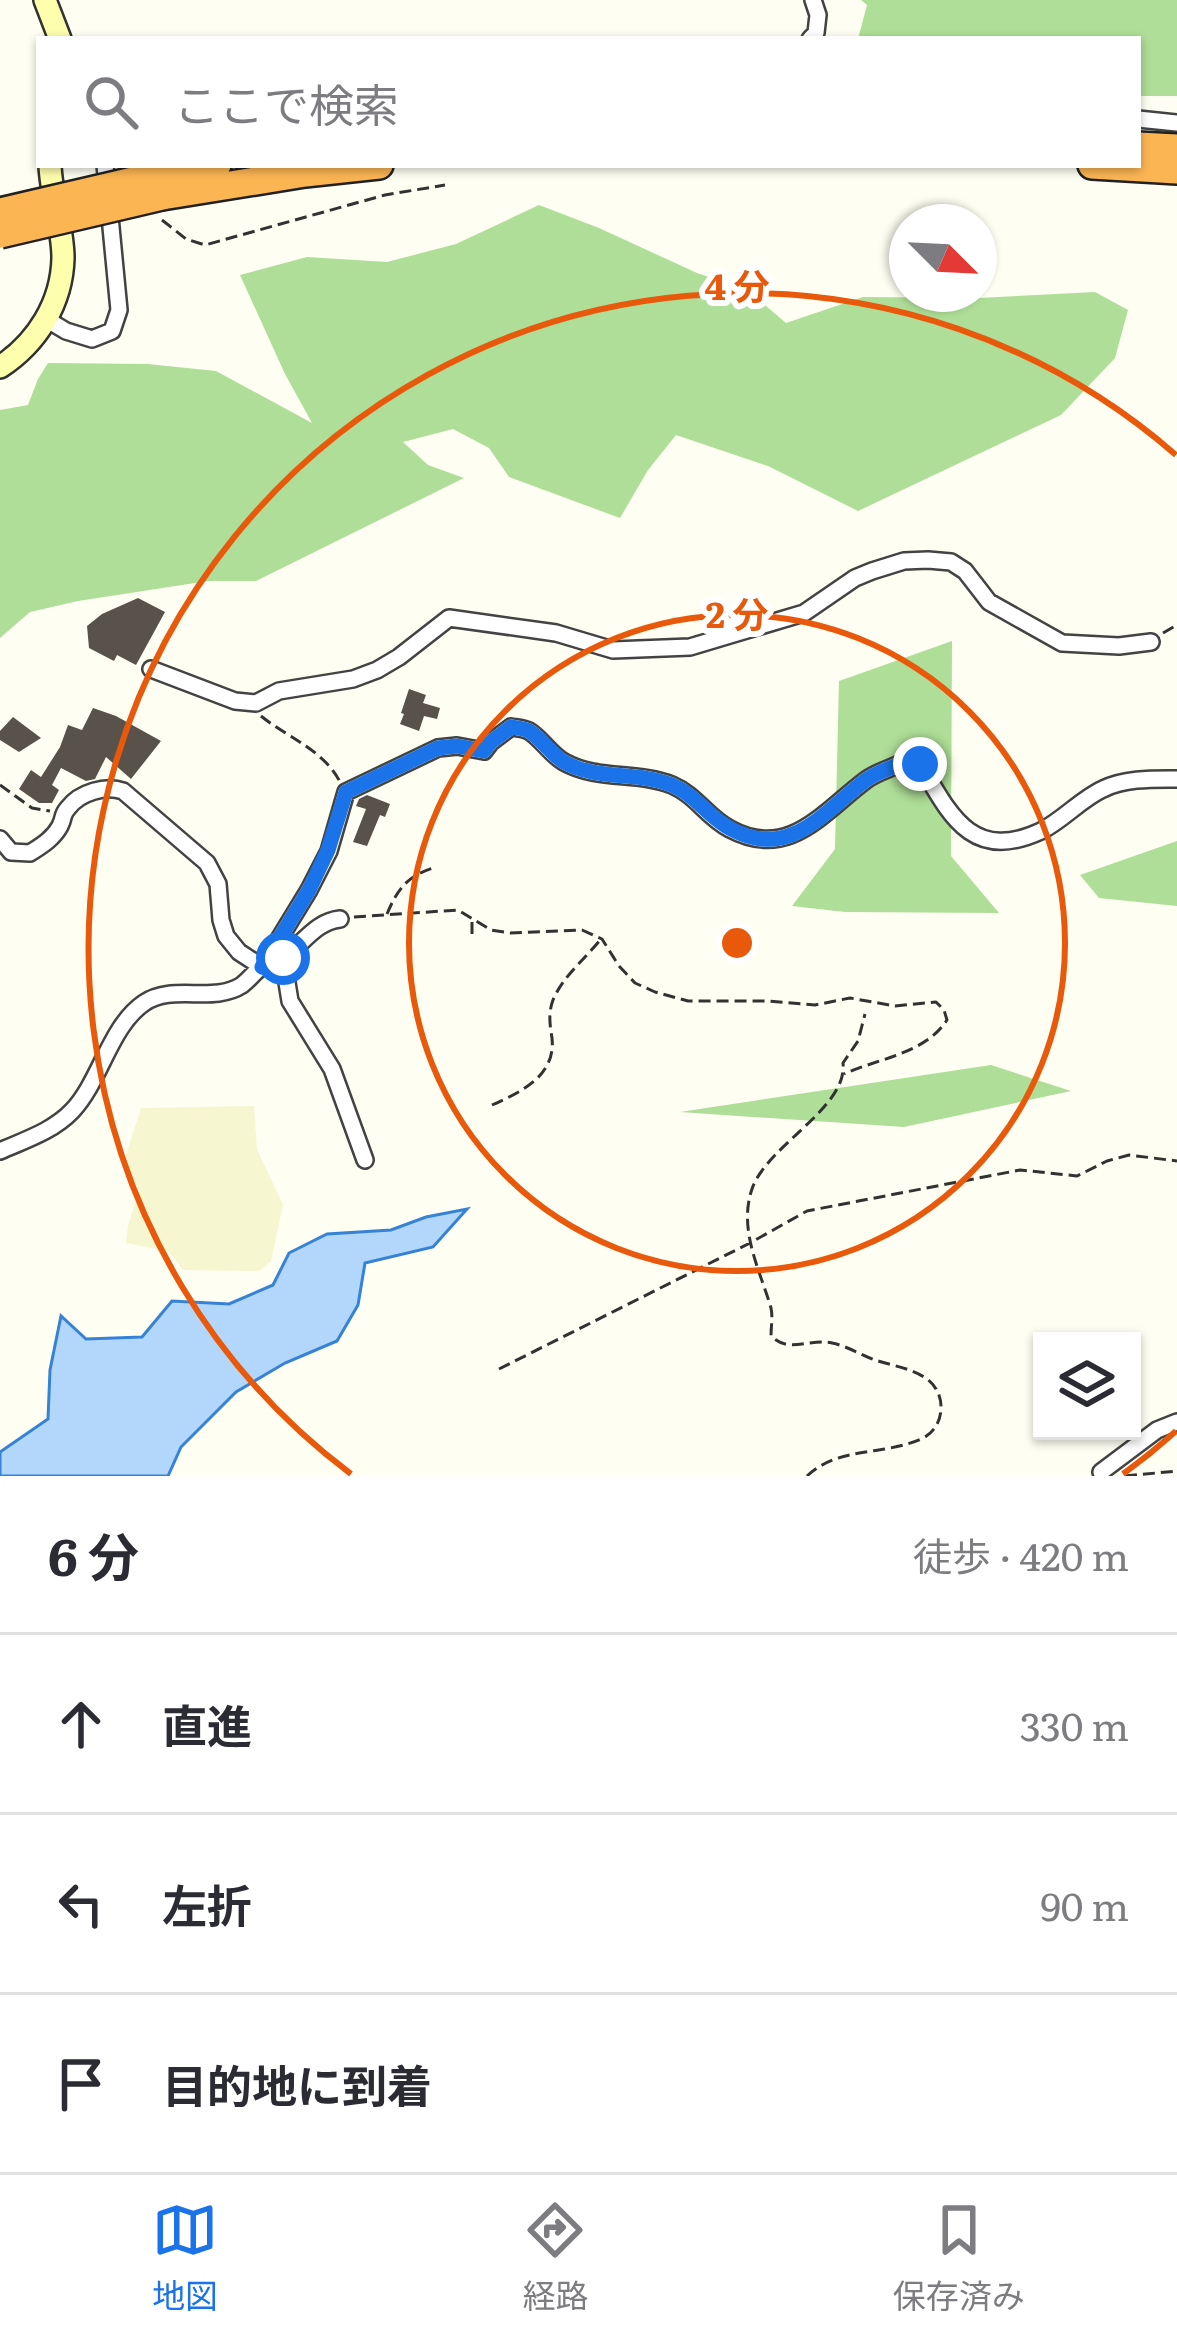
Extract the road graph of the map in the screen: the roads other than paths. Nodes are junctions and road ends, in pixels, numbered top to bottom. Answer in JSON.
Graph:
{"nodes":[{"id":1,"x":45,"y":0,"type":"edge"},
{"id":2,"x":813,"y":0,"type":"edge"},
{"id":3,"x":59,"y":36,"type":"edge"},
{"id":4,"x":813,"y":36,"type":"edge"},
{"id":5,"x":1141,"y":119,"type":"edge"},
{"id":6,"x":1177,"y":123,"type":"edge"},
{"id":7,"x":1141,"y":146,"type":"edge"},
{"id":8,"x":1177,"y":148,"type":"edge"},
{"id":9,"x":50,"y":168,"type":"edge"},
{"id":10,"x":105,"y":168,"type":"edge"},
{"id":11,"x":210,"y":168,"type":"edge"},
{"id":12,"x":351,"y":168,"type":"edge"},
{"id":13,"x":1141,"y":168,"type":"edge"},
{"id":14,"x":1177,"y":170,"type":"edge"},
{"id":15,"x":158,"y":192,"type":"junction"},
{"id":16,"x":0,"y":212,"type":"edge"},
{"id":17,"x":0,"y":233,"type":"edge"},
{"id":18,"x":46,"y":319,"type":"junction"},
{"id":19,"x":0,"y":368,"type":"edge"},
{"id":20,"x":1150,"y":642,"type":"road end"},
{"id":21,"x":151,"y":670,"type":"dead end"},
{"id":22,"x":1177,"y":779,"type":"edge"},
{"id":23,"x":0,"y":839,"type":"edge"},
{"id":24,"x":340,"y":919,"type":"road end"},
{"id":25,"x":283,"y":958,"type":"junction"},
{"id":26,"x":262,"y":967,"type":"junction"},
{"id":27,"x":0,"y":1151,"type":"edge"},
{"id":28,"x":365,"y":1160,"type":"dead end"},
{"id":29,"x":1177,"y":1422,"type":"edge"},
{"id":30,"x":1102,"y":1472,"type":"dead end"}],
"edges":[{"from":1,"to":3,"type":"main road"},
{"from":2,"to":4,"type":"street"},
{"from":5,"to":6,"type":"street"},
{"from":7,"to":8,"type":"highway"},
{"from":9,"to":18,"type":"main road"},
{"from":10,"to":18,"type":"street"},
{"from":11,"to":15,"type":"highway"},
{"from":12,"to":15,"type":"highway"},
{"from":13,"to":14,"type":"highway"},
{"from":15,"to":16,"type":"highway","bridge":true},
{"from":15,"to":17,"type":"highway","bridge":true},
{"from":18,"to":19,"type":"main road"},
{"from":20,"to":21,"type":"street"},
{"from":22,"to":26,"type":"street"},
{"from":23,"to":26,"type":"street"},
{"from":24,"to":25,"type":"street"},
{"from":25,"to":26,"type":"street"},
{"from":25,"to":28,"type":"street"},
{"from":26,"to":27,"type":"street"},
{"from":29,"to":30,"type":"street"}]}
